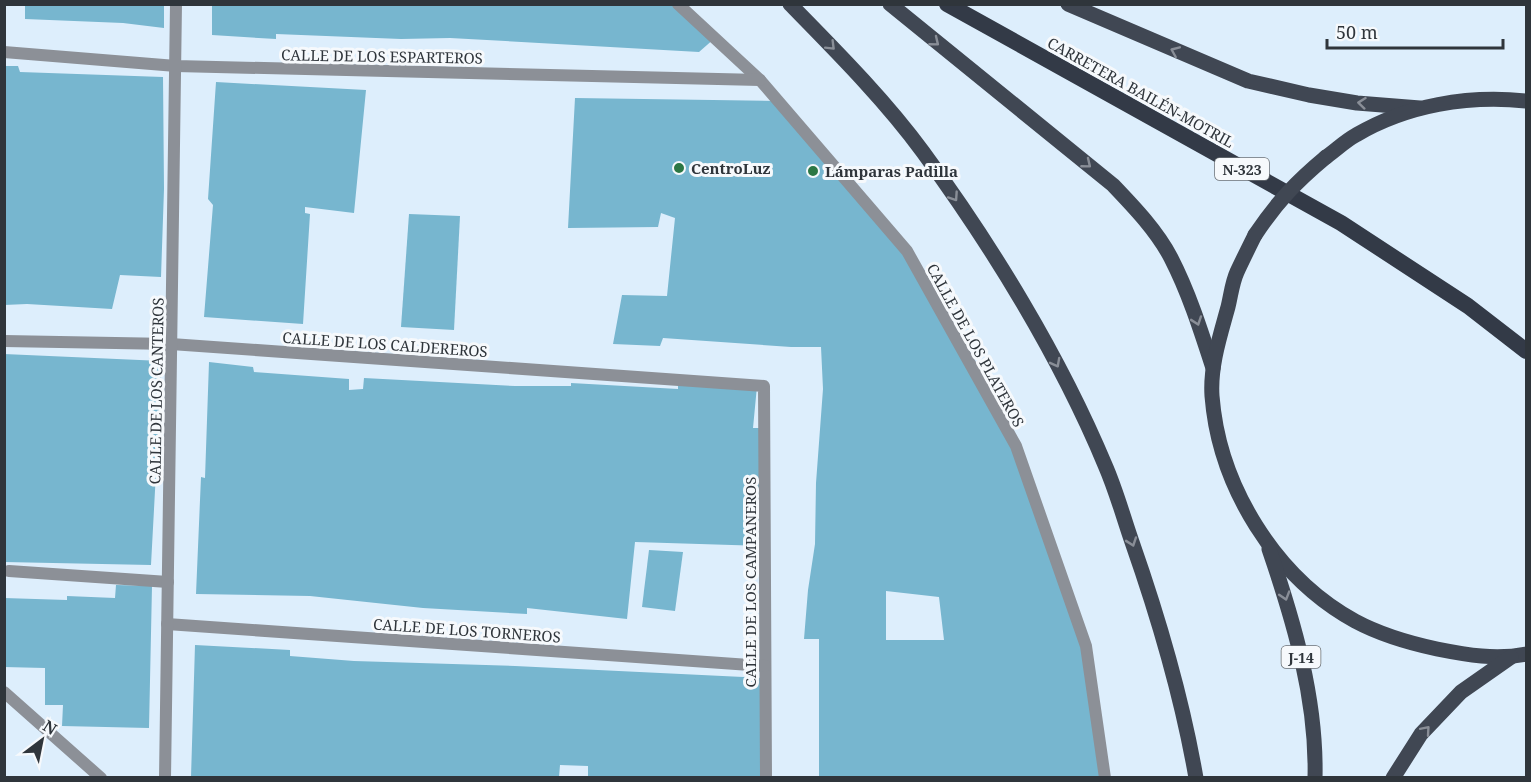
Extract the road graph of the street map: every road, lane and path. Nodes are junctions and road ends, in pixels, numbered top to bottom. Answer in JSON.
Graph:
{"nodes":[{"id":1,"x":176,"y":4,"type":"edge"},
{"id":2,"x":678,"y":4,"type":"edge"},
{"id":3,"x":790,"y":4,"type":"edge"},
{"id":4,"x":890,"y":4,"type":"edge"},
{"id":5,"x":947,"y":4,"type":"edge"},
{"id":6,"x":1068,"y":4,"type":"edge"},
{"id":7,"x":4,"y":52,"type":"edge"},
{"id":8,"x":176,"y":66,"type":"junction"},
{"id":9,"x":760,"y":80,"type":"junction"},
{"id":10,"x":1527,"y":101,"type":"edge"},
{"id":11,"x":1420,"y":108,"type":"junction"},
{"id":12,"x":4,"y":341,"type":"edge"},
{"id":13,"x":171,"y":344,"type":"junction"},
{"id":14,"x":1527,"y":351,"type":"edge"},
{"id":15,"x":1213,"y":368,"type":"junction"},
{"id":16,"x":764,"y":386,"type":"joint"},
{"id":17,"x":1266,"y":541,"type":"junction"},
{"id":18,"x":9,"y":570,"type":"dead end"},
{"id":19,"x":168,"y":582,"type":"junction"},
{"id":20,"x":167,"y":624,"type":"junction"},
{"id":21,"x":1519,"y":655,"type":"edge"},
{"id":22,"x":765,"y":666,"type":"junction"},
{"id":23,"x":4,"y":692,"type":"edge"},
{"id":24,"x":101,"y":777,"type":"edge"},
{"id":25,"x":165,"y":777,"type":"edge"},
{"id":26,"x":766,"y":777,"type":"edge"},
{"id":27,"x":1105,"y":777,"type":"edge"},
{"id":28,"x":1196,"y":777,"type":"edge"},
{"id":29,"x":1315,"y":777,"type":"edge"},
{"id":30,"x":1393,"y":777,"type":"edge"}],
"edges":[{"from":1,"to":8,"type":"street","name":"CALLE DE LOS CANTEROS"},
{"from":2,"to":9,"type":"street","name":"CALLE DE LOS PLATEROS"},
{"from":3,"to":28,"type":"main road","one_way":true},
{"from":4,"to":15,"type":"main road","one_way":true},
{"from":5,"to":14,"type":"highway","name":"CARRETERA BAILÉN-MOTRIL","number":"N-323"},
{"from":11,"to":6,"type":"main road","one_way":true},
{"from":7,"to":8,"type":"street","name":"CALLE DE LOS ESPARTEROS"},
{"from":8,"to":9,"type":"street","name":"CALLE DE LOS ESPARTEROS"},
{"from":8,"to":13,"type":"street","name":"CALLE DE LOS CANTEROS"},
{"from":9,"to":27,"type":"street","name":"CALLE DE LOS PLATEROS"},
{"from":10,"to":11,"type":"main road"},
{"from":11,"to":15,"type":"main road","bridge":true},
{"from":12,"to":13,"type":"street","name":"CALLE DE LOS CALDEREROS"},
{"from":13,"to":16,"type":"street","name":"CALLE DE LOS CALDEREROS"},
{"from":13,"to":19,"type":"street","name":"CALLE DE LOS CANTEROS"},
{"from":15,"to":17,"type":"main road"},
{"from":16,"to":22,"type":"street","name":"CALLE DE LOS CAMPANEROS"},
{"from":17,"to":21,"type":"main road"},
{"from":17,"to":29,"type":"main road","number":"J-14","one_way":true},
{"from":18,"to":19,"type":"street"},
{"from":19,"to":20,"type":"street","name":"CALLE DE LOS CANTEROS"},
{"from":20,"to":22,"type":"street","name":"CALLE DE LOS TORNEROS"},
{"from":20,"to":25,"type":"street","name":"CALLE DE LOS CANTEROS"},
{"from":30,"to":21,"type":"main road","one_way":true},
{"from":22,"to":26,"type":"street","name":"CALLE DE LOS CAMPANEROS"},
{"from":23,"to":24,"type":"street"}]}
